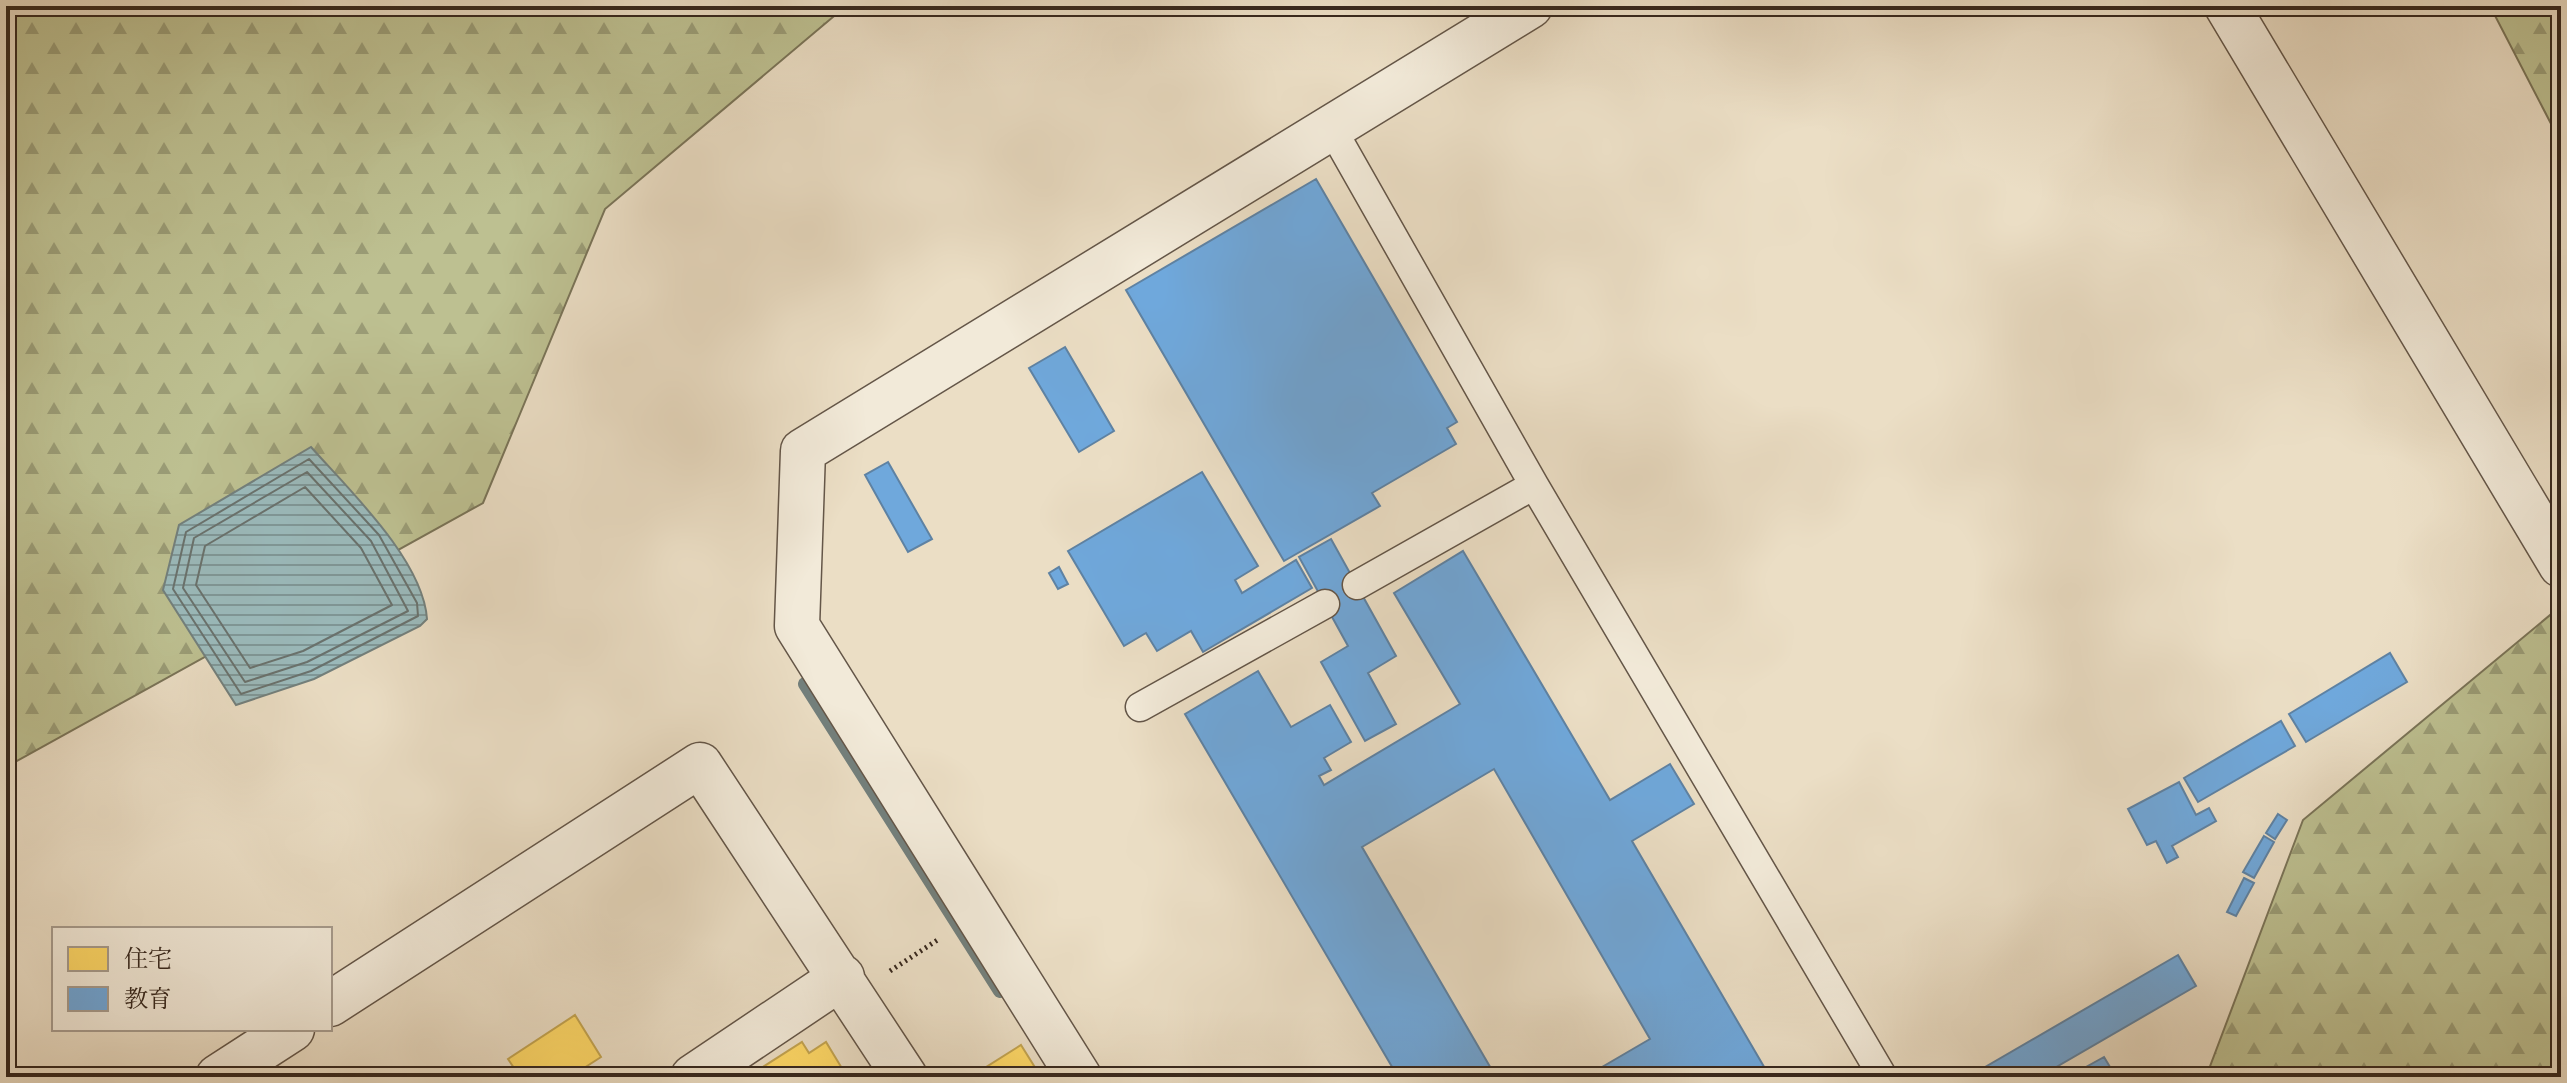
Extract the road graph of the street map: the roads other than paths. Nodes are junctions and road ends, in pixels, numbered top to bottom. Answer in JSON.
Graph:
{"nodes":[{"id":1,"x":1530,"y":6,"type":"edge"},
{"id":2,"x":2227,"y":6,"type":"edge"},
{"id":3,"x":1332,"y":129,"type":"junction"},
{"id":4,"x":1534,"y":485,"type":"junction"},
{"id":5,"x":2561,"y":565,"type":"edge"},
{"id":6,"x":1357,"y":585,"type":"dead end"},
{"id":7,"x":1325,"y":604,"type":"dead end"},
{"id":8,"x":1140,"y":707,"type":"dead end"},
{"id":9,"x":848,"y":986,"type":"junction"},
{"id":10,"x":332,"y":1003,"type":"edge"},
{"id":11,"x":289,"y":1031,"type":"edge"},
{"id":12,"x":218,"y":1077,"type":"edge"},
{"id":13,"x":693,"y":1077,"type":"edge"},
{"id":14,"x":905,"y":1077,"type":"edge"},
{"id":15,"x":1079,"y":1077,"type":"edge"},
{"id":16,"x":1883,"y":1077,"type":"edge"}],
"edges":[{"from":1,"to":3,"type":"street"},
{"from":2,"to":5,"type":"street"},
{"from":3,"to":4,"type":"lane"},
{"from":3,"to":15,"type":"street"},
{"from":4,"to":6,"type":"lane"},
{"from":4,"to":16,"type":"lane"},
{"from":7,"to":8,"type":"lane"},
{"from":9,"to":10,"type":"street"},
{"from":9,"to":13,"type":"street"},
{"from":9,"to":14,"type":"street"},
{"from":11,"to":12,"type":"street"}]}
